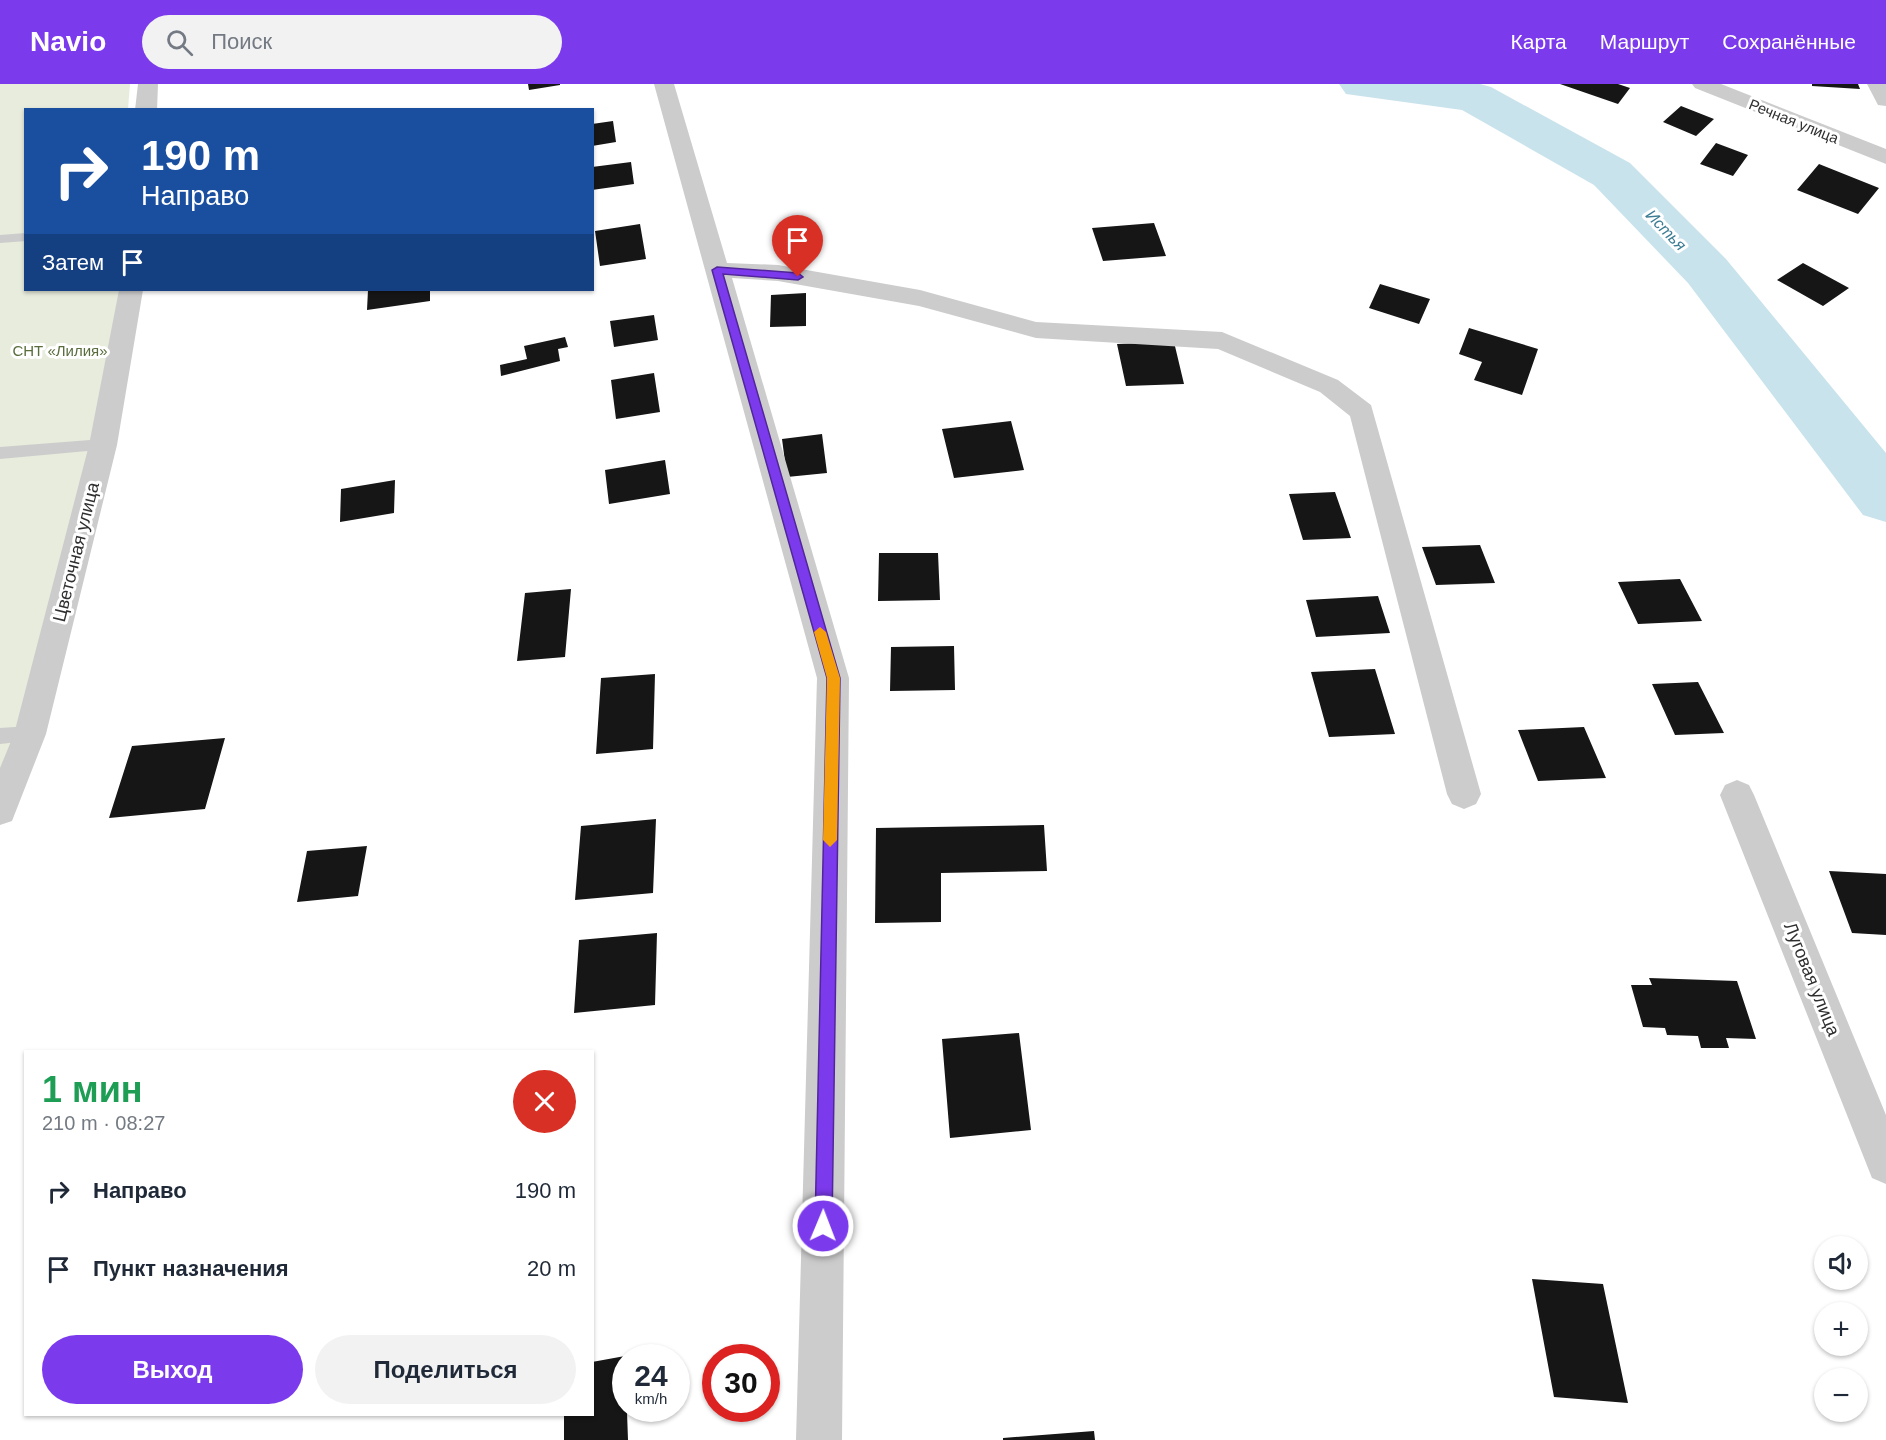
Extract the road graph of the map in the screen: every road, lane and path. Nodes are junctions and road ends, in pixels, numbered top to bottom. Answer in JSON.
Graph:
{"nodes":[{"id":1,"x":148,"y":84,"type":"edge"},
{"id":2,"x":664,"y":84,"type":"edge"},
{"id":3,"x":1702,"y":84,"type":"edge"},
{"id":4,"x":1877,"y":84,"type":"edge"},
{"id":5,"x":1886,"y":100,"type":"edge"},
{"id":6,"x":146,"y":108,"type":"edge"},
{"id":7,"x":1886,"y":157,"type":"edge"},
{"id":8,"x":24,"y":237,"type":"edge"},
{"id":9,"x":0,"y":239,"type":"edge"},
{"id":10,"x":717,"y":270,"type":"junction"},
{"id":11,"x":131,"y":291,"type":"edge"},
{"id":12,"x":103,"y":445,"type":"junction"},
{"id":13,"x":0,"y":453,"type":"edge"},
{"id":14,"x":30,"y":734,"type":"junction"},
{"id":15,"x":0,"y":736,"type":"edge"},
{"id":16,"x":1464,"y":794,"type":"dead end"},
{"id":17,"x":1737,"y":795,"type":"dead end"},
{"id":18,"x":0,"y":810,"type":"edge"},
{"id":19,"x":1886,"y":1164,"type":"edge"},
{"id":20,"x":819,"y":1440,"type":"edge"}],
"edges":[{"from":1,"to":6,"type":"street"},
{"from":2,"to":10,"type":"street"},
{"from":3,"to":7,"type":"street","name":"Речная улица"},
{"from":4,"to":5,"type":"street"},
{"from":8,"to":9,"type":"lane"},
{"from":10,"to":16,"type":"street"},
{"from":10,"to":20,"type":"street"},
{"from":11,"to":12,"type":"street","name":"Цветочная улица"},
{"from":12,"to":13,"type":"lane"},
{"from":12,"to":14,"type":"street","name":"Цветочная улица"},
{"from":14,"to":15,"type":"lane"},
{"from":14,"to":18,"type":"street","name":"Цветочная улица"},
{"from":17,"to":19,"type":"street","name":"Луговая улица"}]}
